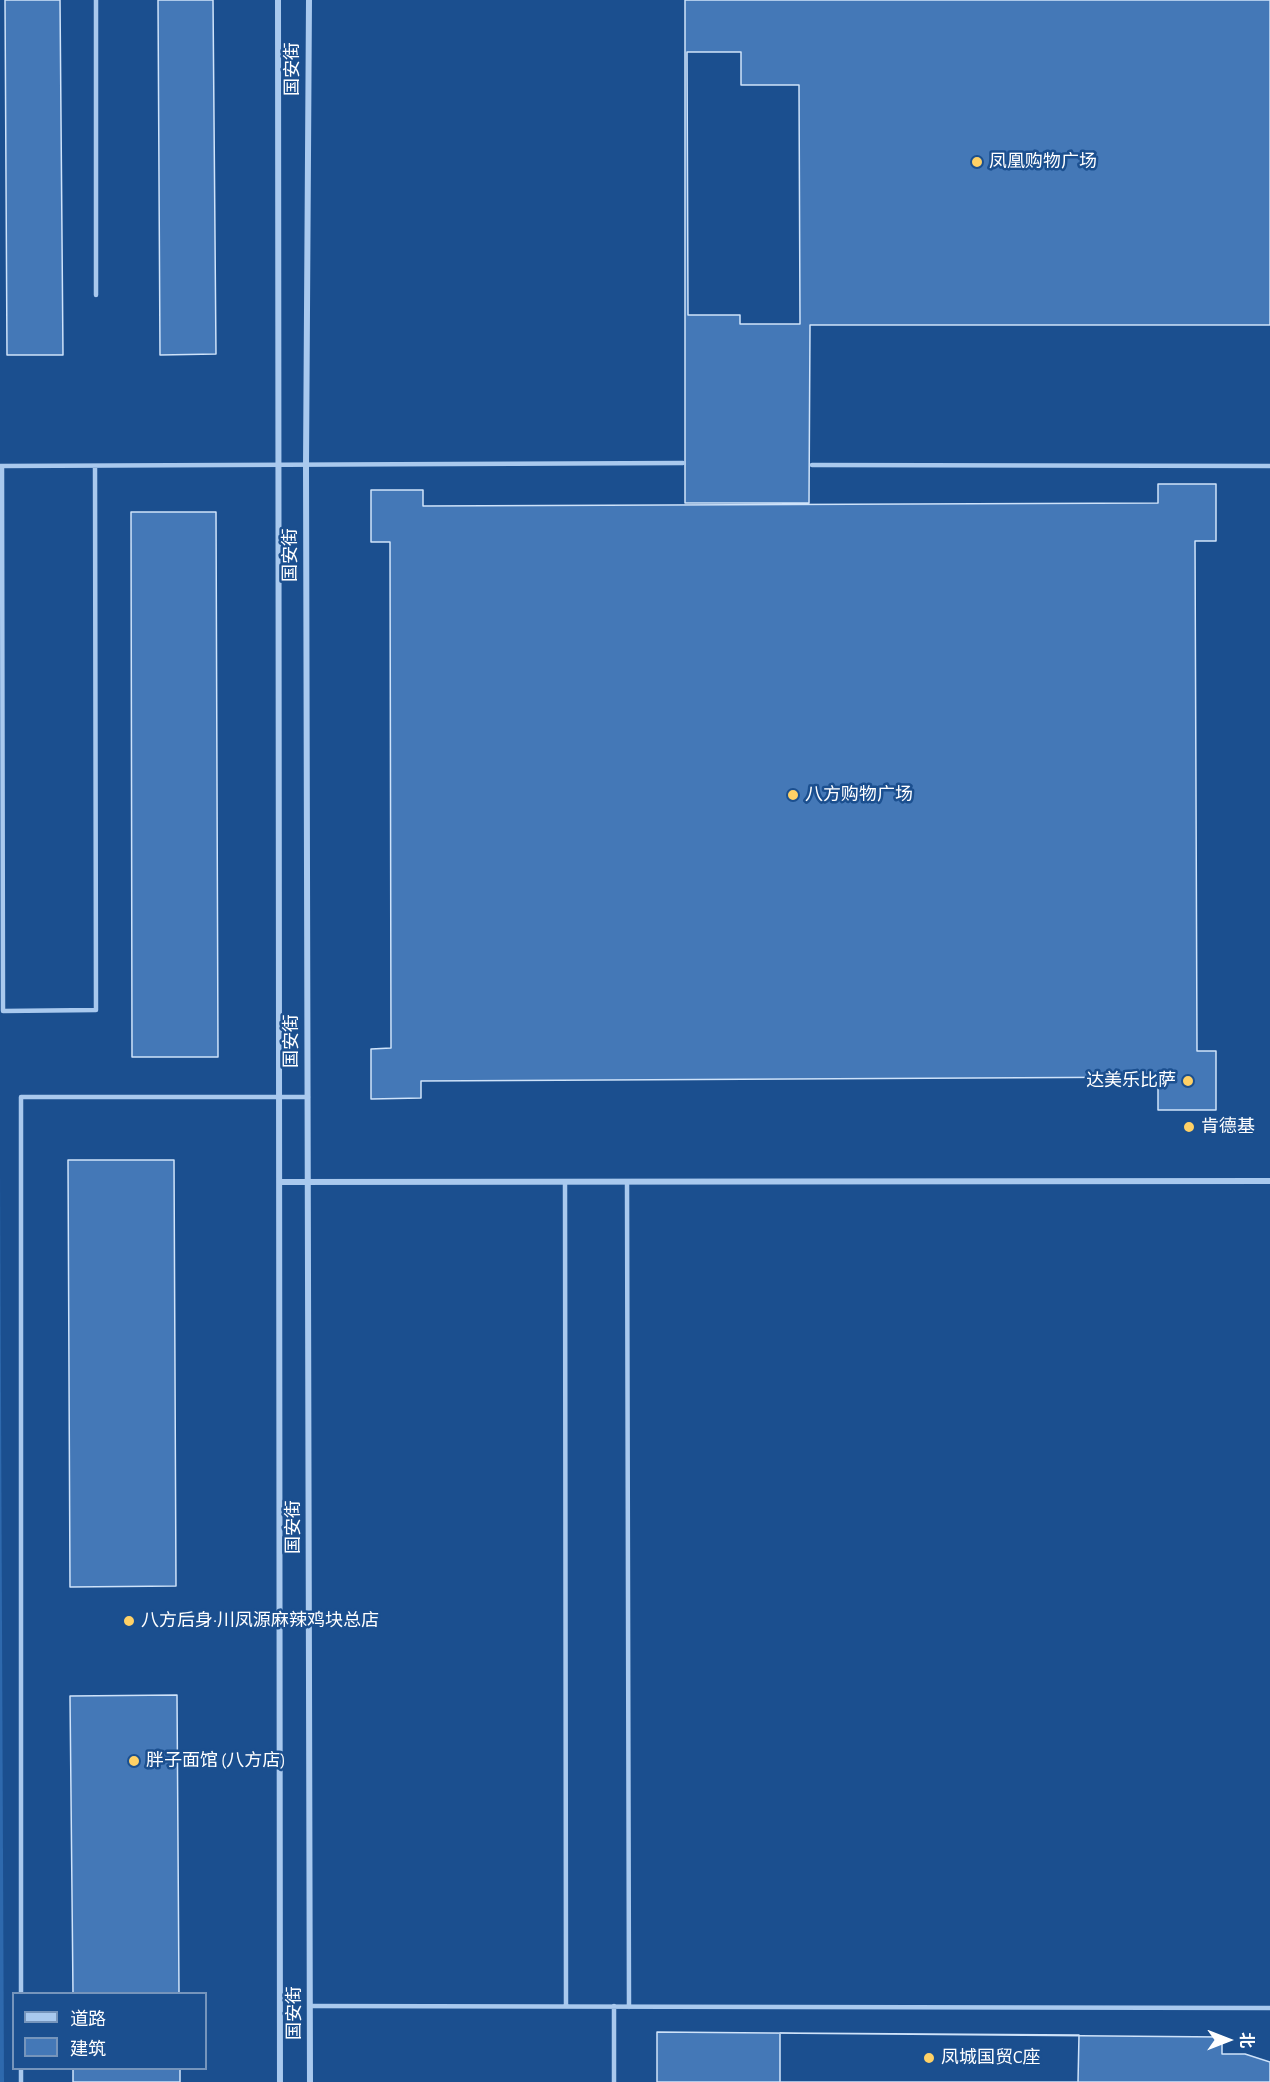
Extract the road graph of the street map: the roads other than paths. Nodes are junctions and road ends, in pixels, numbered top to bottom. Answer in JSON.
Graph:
{"nodes":[{"id":1,"x":96,"y":0,"type":"edge"},
{"id":2,"x":278,"y":0,"type":"edge"},
{"id":3,"x":309,"y":0,"type":"edge"},
{"id":4,"x":96,"y":295,"type":"dead end"},
{"id":5,"x":683,"y":463,"type":"dead end"},
{"id":6,"x":278,"y":465,"type":"junction"},
{"id":7,"x":306,"y":465,"type":"junction"},
{"id":8,"x":812,"y":465,"type":"dead end"},
{"id":9,"x":1,"y":466,"type":"edge"},
{"id":10,"x":95,"y":466,"type":"junction"},
{"id":11,"x":1270,"y":466,"type":"edge"},
{"id":12,"x":280,"y":1097,"type":"junction"},
{"id":13,"x":308,"y":1097,"type":"junction"},
{"id":14,"x":1270,"y":1181,"type":"edge"},
{"id":15,"x":280,"y":1182,"type":"junction"},
{"id":16,"x":308,"y":1182,"type":"junction"},
{"id":17,"x":565,"y":1182,"type":"junction"},
{"id":18,"x":627,"y":1182,"type":"junction"},
{"id":19,"x":21,"y":1992,"type":"edge"},
{"id":20,"x":310,"y":2006,"type":"junction"},
{"id":21,"x":566,"y":2006,"type":"junction"},
{"id":22,"x":614,"y":2006,"type":"junction"},
{"id":23,"x":628,"y":2007,"type":"junction"},
{"id":24,"x":1270,"y":2008,"type":"edge"},
{"id":25,"x":280,"y":2082,"type":"edge"},
{"id":26,"x":310,"y":2082,"type":"edge"},
{"id":27,"x":614,"y":2082,"type":"edge"}],
"edges":[{"from":1,"to":4,"type":"lane"},
{"from":2,"to":6,"type":"street","name":"国安街"},
{"from":3,"to":7,"type":"street","name":"国安街"},
{"from":5,"to":7,"type":"lane"},
{"from":6,"to":7,"type":"lane"},
{"from":6,"to":10,"type":"lane"},
{"from":6,"to":12,"type":"street","name":"国安街"},
{"from":7,"to":13,"type":"street","name":"国安街"},
{"from":8,"to":11,"type":"lane"},
{"from":9,"to":10,"type":"lane"},
{"from":9,"to":10,"type":"lane"},
{"from":12,"to":13,"type":"lane"},
{"from":12,"to":15,"type":"street","name":"国安街"},
{"from":12,"to":19,"type":"lane"},
{"from":13,"to":16,"type":"street","name":"国安街"},
{"from":14,"to":18,"type":"street"},
{"from":15,"to":16,"type":"street"},
{"from":15,"to":25,"type":"street","name":"国安街"},
{"from":16,"to":17,"type":"street"},
{"from":16,"to":20,"type":"street","name":"国安街"},
{"from":17,"to":18,"type":"street"},
{"from":17,"to":21,"type":"lane"},
{"from":18,"to":23,"type":"lane"},
{"from":20,"to":21,"type":"lane"},
{"from":20,"to":26,"type":"street","name":"国安街"},
{"from":21,"to":22,"type":"lane"},
{"from":22,"to":23,"type":"lane"},
{"from":22,"to":27,"type":"lane"},
{"from":23,"to":24,"type":"lane"}]}
